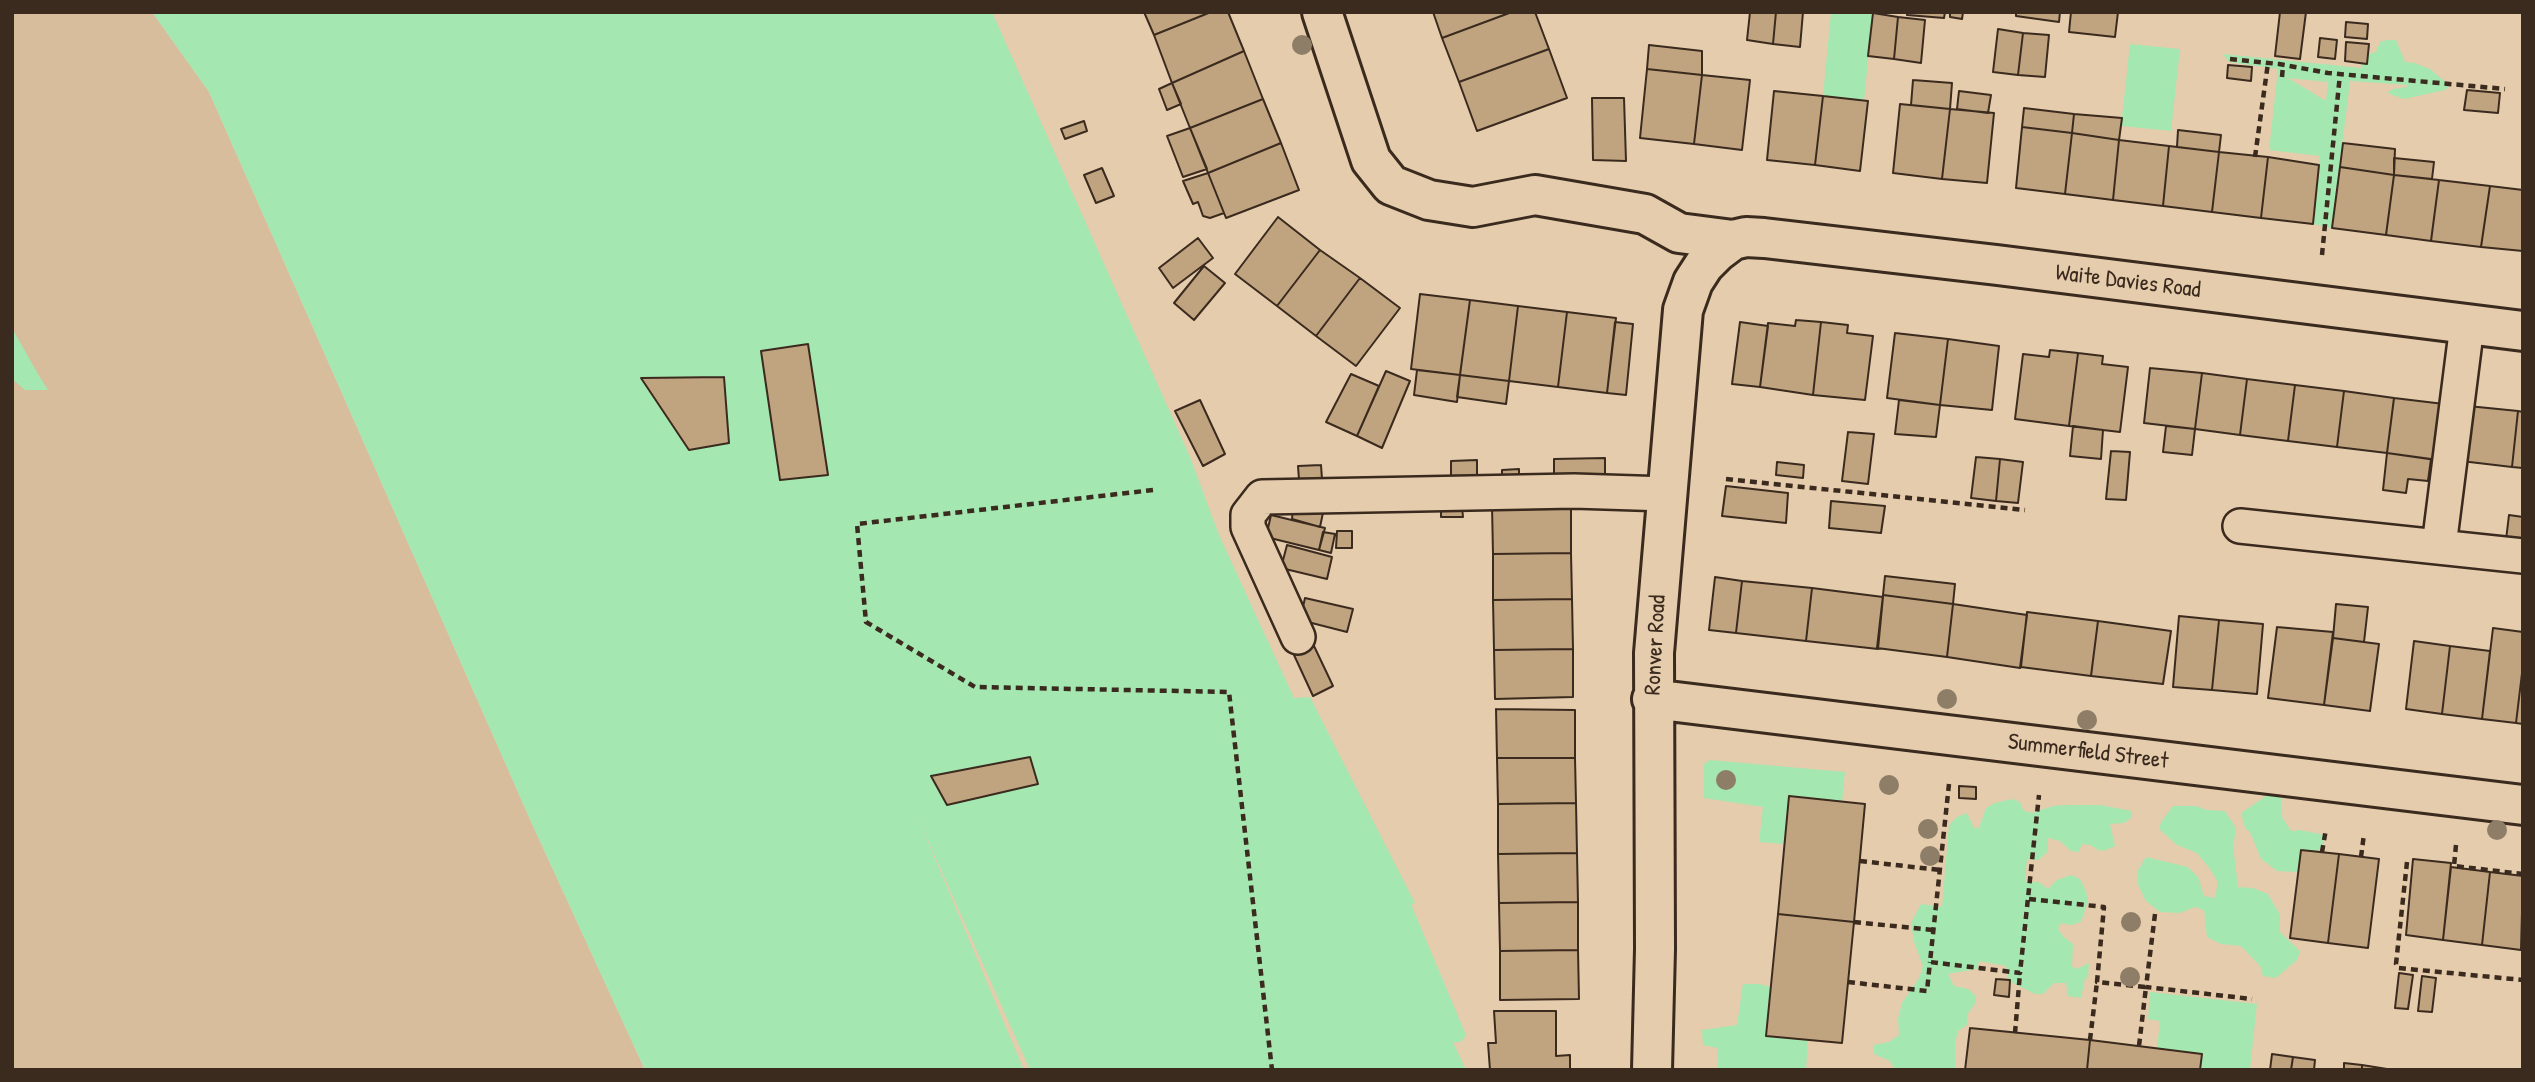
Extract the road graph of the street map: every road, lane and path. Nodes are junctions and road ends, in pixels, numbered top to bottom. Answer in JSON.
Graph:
{"nodes":[{"id":1,"x":1322,"y":12,"type":"edge"},
{"id":2,"x":2230,"y":59,"type":"dead end"},
{"id":3,"x":2267,"y":63,"type":"junction"},
{"id":4,"x":2283,"y":66,"type":"junction"},
{"id":5,"x":2340,"y":74,"type":"junction"},
{"id":6,"x":2282,"y":77,"type":"dead end"},
{"id":7,"x":2505,"y":89,"type":"dead end"},
{"id":8,"x":2255,"y":157,"type":"dead end"},
{"id":9,"x":1733,"y":240,"type":"junction"},
{"id":10,"x":2322,"y":263,"type":"dead end"},
{"id":11,"x":2467,"y":324,"type":"junction"},
{"id":12,"x":2523,"y":331,"type":"edge"},
{"id":13,"x":1726,"y":479,"type":"dead end"},
{"id":14,"x":1153,"y":490,"type":"dead end"},
{"id":15,"x":1667,"y":494,"type":"junction"},
{"id":16,"x":2025,"y":510,"type":"dead end"},
{"id":17,"x":2240,"y":526,"type":"dead end"},
{"id":18,"x":2439,"y":546,"type":"junction"},
{"id":19,"x":2523,"y":556,"type":"edge"},
{"id":20,"x":1298,"y":637,"type":"dead end"},
{"id":21,"x":1652,"y":699,"type":"junction"},
{"id":22,"x":1949,"y":783,"type":"dead end"},
{"id":23,"x":2039,"y":794,"type":"dead end"},
{"id":24,"x":2523,"y":804,"type":"edge"},
{"id":25,"x":2327,"y":817,"type":"dead end"},
{"id":26,"x":2366,"y":823,"type":"dead end"},
{"id":27,"x":2456,"y":845,"type":"dead end"},
{"id":28,"x":2322,"y":852,"type":"dead end"},
{"id":29,"x":2361,"y":857,"type":"dead end"},
{"id":30,"x":1860,"y":861,"type":"dead end"},
{"id":31,"x":2407,"y":862,"type":"dead end"},
{"id":32,"x":1940,"y":870,"type":"junction"},
{"id":33,"x":2523,"y":874,"type":"edge"},
{"id":34,"x":2029,"y":899,"type":"junction"},
{"id":35,"x":2155,"y":914,"type":"dead end"},
{"id":36,"x":1854,"y":922,"type":"dead end"},
{"id":37,"x":1933,"y":930,"type":"junction"},
{"id":38,"x":1930,"y":962,"type":"junction"},
{"id":39,"x":2020,"y":973,"type":"junction"},
{"id":40,"x":2523,"y":980,"type":"edge"},
{"id":41,"x":1848,"y":982,"type":"dead end"},
{"id":42,"x":2097,"y":982,"type":"junction"},
{"id":43,"x":2146,"y":987,"type":"junction"},
{"id":44,"x":2252,"y":999,"type":"dead end"},
{"id":45,"x":2015,"y":1033,"type":"dead end"},
{"id":46,"x":2090,"y":1040,"type":"dead end"},
{"id":47,"x":2139,"y":1046,"type":"dead end"},
{"id":48,"x":1272,"y":1070,"type":"edge"},
{"id":49,"x":1652,"y":1070,"type":"edge"}],
"edges":[{"from":1,"to":9,"type":"street","name":"Waite Davies Road"},
{"from":2,"to":3,"type":"path"},
{"from":3,"to":4,"type":"path"},
{"from":3,"to":8,"type":"path"},
{"from":4,"to":5,"type":"path"},
{"from":4,"to":6,"type":"path"},
{"from":5,"to":7,"type":"path"},
{"from":5,"to":10,"type":"path"},
{"from":9,"to":11,"type":"street","name":"Waite Davies Road"},
{"from":9,"to":15,"type":"street","name":"Ronver Road"},
{"from":11,"to":12,"type":"street","name":"Waite Davies Road"},
{"from":11,"to":18,"type":"lane"},
{"from":13,"to":16,"type":"path"},
{"from":14,"to":48,"type":"path"},
{"from":15,"to":20,"type":"lane"},
{"from":15,"to":21,"type":"street","name":"Ronver Road"},
{"from":17,"to":18,"type":"lane"},
{"from":18,"to":19,"type":"lane"},
{"from":21,"to":24,"type":"street","name":"Summerfield Street"},
{"from":21,"to":49,"type":"street","name":"Ronver Road"},
{"from":22,"to":32,"type":"path"},
{"from":23,"to":34,"type":"path"},
{"from":25,"to":28,"type":"path"},
{"from":26,"to":29,"type":"path"},
{"from":27,"to":33,"type":"path"},
{"from":30,"to":32,"type":"path"},
{"from":31,"to":40,"type":"path"},
{"from":32,"to":37,"type":"path"},
{"from":34,"to":39,"type":"path"},
{"from":34,"to":42,"type":"path"},
{"from":35,"to":43,"type":"path"},
{"from":36,"to":37,"type":"path"},
{"from":37,"to":38,"type":"path"},
{"from":38,"to":39,"type":"path"},
{"from":38,"to":41,"type":"path"},
{"from":39,"to":45,"type":"path"},
{"from":42,"to":43,"type":"path"},
{"from":42,"to":46,"type":"path"},
{"from":43,"to":44,"type":"path"},
{"from":43,"to":47,"type":"path"}]}
